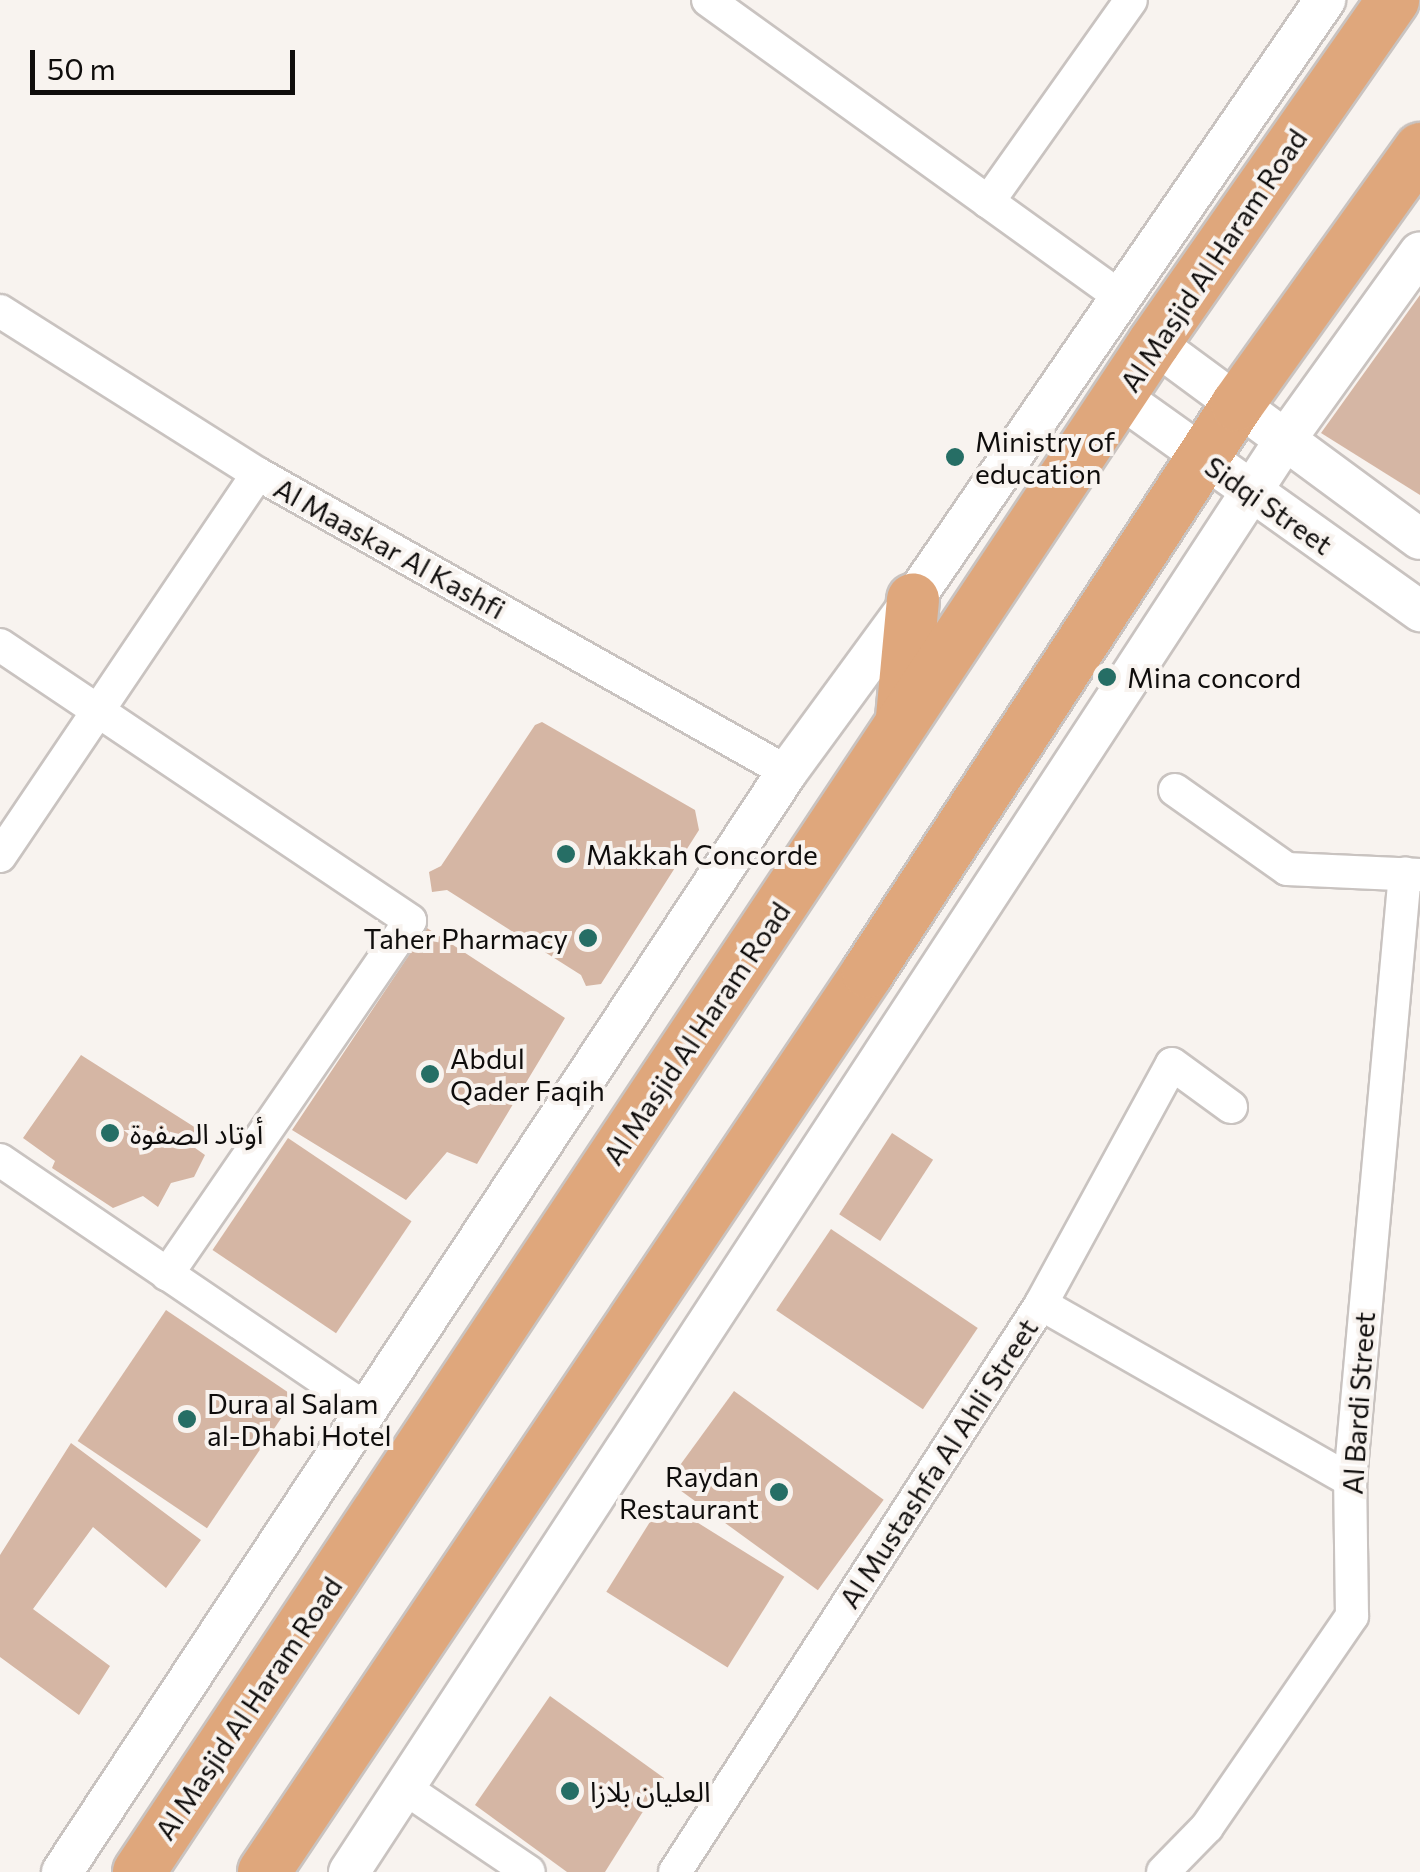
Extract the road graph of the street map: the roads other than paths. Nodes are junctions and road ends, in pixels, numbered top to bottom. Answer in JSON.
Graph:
{"nodes":[{"id":1,"x":708,"y":0,"type":"edge"},
{"id":2,"x":1131,"y":0,"type":"edge"},
{"id":3,"x":1325,"y":0,"type":"edge"},
{"id":4,"x":1394,"y":0,"type":"edge"},
{"id":5,"x":1420,"y":149,"type":"edge"},
{"id":6,"x":988,"y":202,"type":"junction"},
{"id":7,"x":1420,"y":252,"type":"edge"},
{"id":8,"x":1122,"y":298,"type":"junction"},
{"id":9,"x":0,"y":311,"type":"edge"},
{"id":10,"x":1154,"y":343,"type":"junction"},
{"id":11,"x":1120,"y":396,"type":"junction"},
{"id":12,"x":1237,"y":404,"type":"junction"},
{"id":13,"x":1286,"y":440,"type":"junction"},
{"id":14,"x":1202,"y":458,"type":"junction"},
{"id":15,"x":258,"y":474,"type":"junction"},
{"id":16,"x":1253,"y":496,"type":"junction"},
{"id":17,"x":1420,"y":539,"type":"edge"},
{"id":18,"x":913,"y":600,"type":"junction"},
{"id":19,"x":1420,"y":611,"type":"edge"},
{"id":20,"x":0,"y":645,"type":"edge"},
{"id":21,"x":98,"y":710,"type":"junction"},
{"id":22,"x":902,"y":724,"type":"junction"},
{"id":23,"x":787,"y":772,"type":"junction"},
{"id":24,"x":1175,"y":790,"type":"dead end"},
{"id":25,"x":0,"y":856,"type":"edge"},
{"id":26,"x":1413,"y":874,"type":"edge"},
{"id":27,"x":868,"y":972,"type":"junction"},
{"id":28,"x":918,"y":1006,"type":"junction"},
{"id":29,"x":1231,"y":1107,"type":"dead end"},
{"id":30,"x":0,"y":1160,"type":"edge"},
{"id":31,"x":167,"y":1274,"type":"junction"},
{"id":32,"x":1041,"y":1304,"type":"junction"},
{"id":33,"x":366,"y":1409,"type":"junction"},
{"id":34,"x":1350,"y":1480,"type":"junction"},
{"id":35,"x":406,"y":1789,"type":"junction"},
{"id":36,"x":62,"y":1872,"type":"edge"},
{"id":37,"x":139,"y":1872,"type":"edge"},
{"id":38,"x":264,"y":1872,"type":"edge"},
{"id":39,"x":350,"y":1872,"type":"edge"},
{"id":40,"x":529,"y":1872,"type":"edge"},
{"id":41,"x":675,"y":1872,"type":"edge"},
{"id":42,"x":1163,"y":1872,"type":"edge"}],
"edges":[{"from":1,"to":6,"type":"street"},
{"from":2,"to":6,"type":"street"},
{"from":3,"to":8,"type":"street"},
{"from":4,"to":10,"type":"main road","name":"Al Masjid Al Haram Road"},
{"from":5,"to":12,"type":"main road"},
{"from":6,"to":8,"type":"street"},
{"from":7,"to":13,"type":"street"},
{"from":8,"to":18,"type":"street"},
{"from":9,"to":15,"type":"street","name":"Al Maaskar Al Kashfi"},
{"from":10,"to":11,"type":"main road","name":"Al Masjid Al Haram Road"},
{"from":10,"to":12,"type":"street"},
{"from":11,"to":14,"type":"street","name":"Sidqi Street"},
{"from":11,"to":22,"type":"main road","name":"Al Masjid Al Haram Road"},
{"from":12,"to":13,"type":"street"},
{"from":12,"to":14,"type":"main road"},
{"from":13,"to":16,"type":"street"},
{"from":13,"to":17,"type":"street"},
{"from":14,"to":16,"type":"street","name":"Sidqi Street"},
{"from":14,"to":27,"type":"main road"},
{"from":15,"to":21,"type":"street"},
{"from":15,"to":23,"type":"street","name":"Al Maaskar Al Kashfi"},
{"from":16,"to":19,"type":"street","name":"Sidqi Street"},
{"from":16,"to":28,"type":"street"},
{"from":18,"to":22,"type":"main road"},
{"from":18,"to":23,"type":"street"},
{"from":20,"to":21,"type":"street"},
{"from":21,"to":25,"type":"street"},
{"from":21,"to":31,"type":"street"},
{"from":22,"to":37,"type":"main road","name":"Al Masjid Al Haram Road"},
{"from":23,"to":33,"type":"street"},
{"from":24,"to":26,"type":"street"},
{"from":26,"to":34,"type":"street","name":"Al Bardi Street"},
{"from":27,"to":28,"type":"street"},
{"from":27,"to":38,"type":"main road"},
{"from":28,"to":35,"type":"street"},
{"from":29,"to":32,"type":"street"},
{"from":30,"to":31,"type":"street"},
{"from":31,"to":33,"type":"street"},
{"from":32,"to":34,"type":"street","name":"Al Mustashfa Al Ahli Street"},
{"from":32,"to":41,"type":"street","name":"Al Mustashfa Al Ahli Street"},
{"from":33,"to":36,"type":"street"},
{"from":34,"to":42,"type":"street","name":"Al Bardi Street"},
{"from":35,"to":39,"type":"street"},
{"from":35,"to":40,"type":"street"}]}
